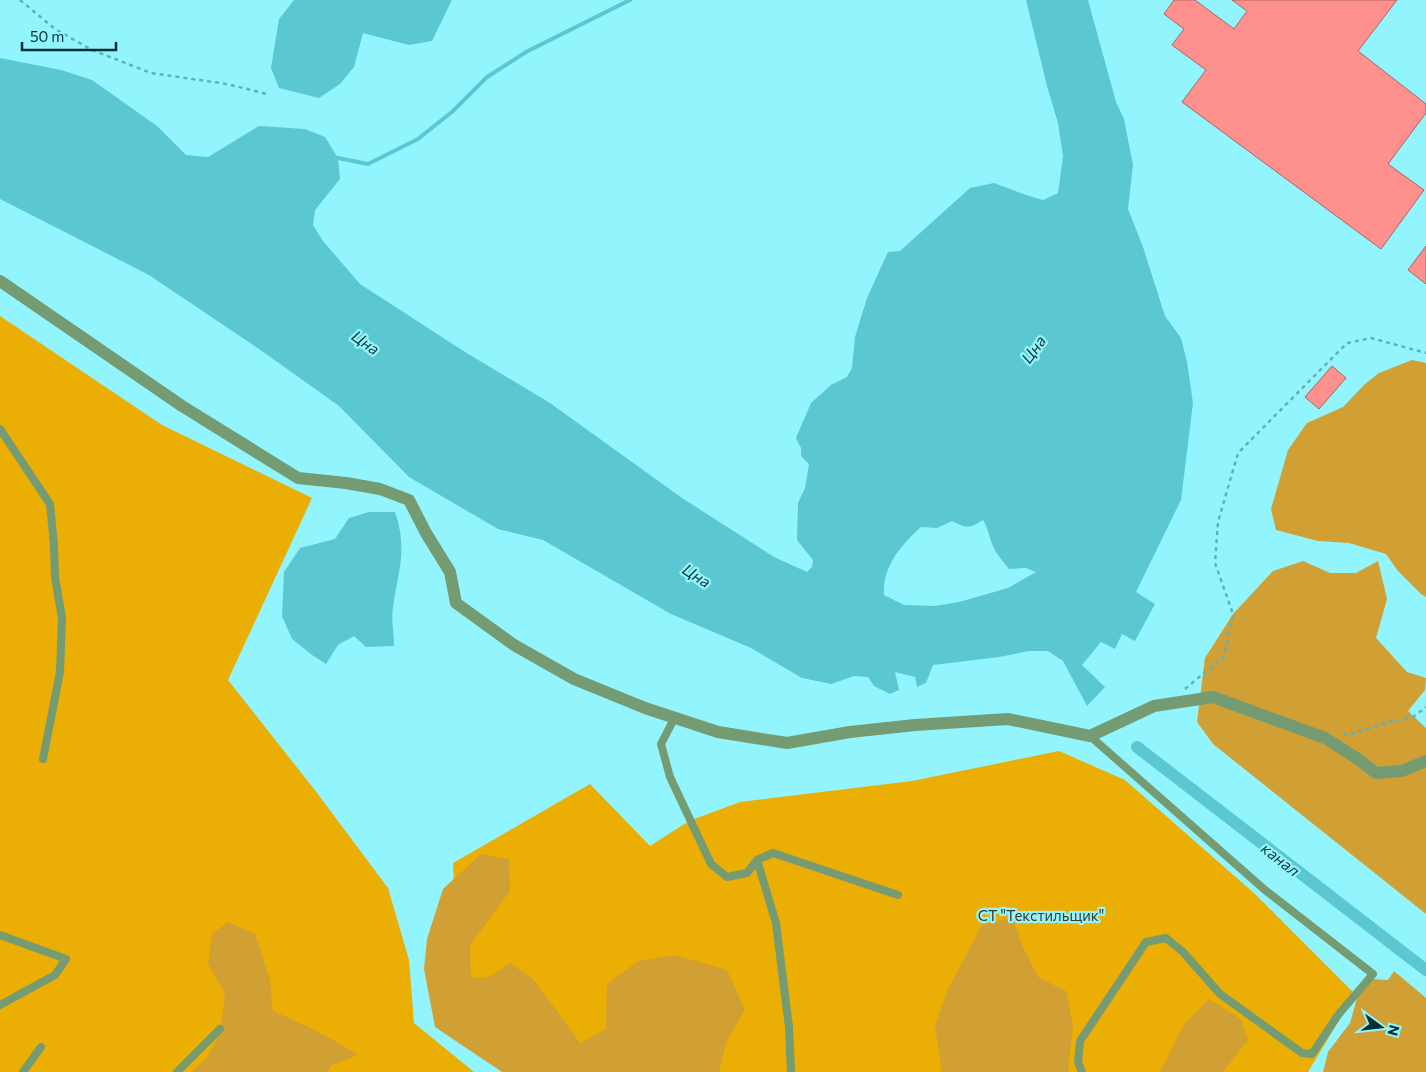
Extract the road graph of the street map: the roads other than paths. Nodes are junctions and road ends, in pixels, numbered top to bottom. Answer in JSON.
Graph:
{"nodes":[{"id":1,"x":0,"y":281,"type":"edge"},
{"id":2,"x":0,"y":429,"type":"edge"},
{"id":3,"x":675,"y":717,"type":"junction"},
{"id":4,"x":1090,"y":736,"type":"junction"},
{"id":5,"x":43,"y":759,"type":"dead end"},
{"id":6,"x":1426,"y":761,"type":"edge"},
{"id":7,"x":757,"y":860,"type":"junction"},
{"id":8,"x":898,"y":895,"type":"dead end"},
{"id":9,"x":0,"y":935,"type":"edge"},
{"id":10,"x":0,"y":1005,"type":"edge"},
{"id":11,"x":220,"y":1029,"type":"dead end"},
{"id":12,"x":41,"y":1047,"type":"dead end"},
{"id":13,"x":22,"y":1072,"type":"edge"},
{"id":14,"x":177,"y":1072,"type":"edge"},
{"id":15,"x":791,"y":1072,"type":"edge"},
{"id":16,"x":1082,"y":1072,"type":"edge"}],
"edges":[{"from":1,"to":3,"type":"street"},
{"from":2,"to":5,"type":"lane"},
{"from":3,"to":4,"type":"street"},
{"from":3,"to":7,"type":"lane"},
{"from":4,"to":6,"type":"street"},
{"from":4,"to":16,"type":"lane"},
{"from":7,"to":8,"type":"lane"},
{"from":7,"to":15,"type":"lane"},
{"from":9,"to":10,"type":"lane"},
{"from":11,"to":14,"type":"lane"},
{"from":12,"to":13,"type":"lane"}]}
